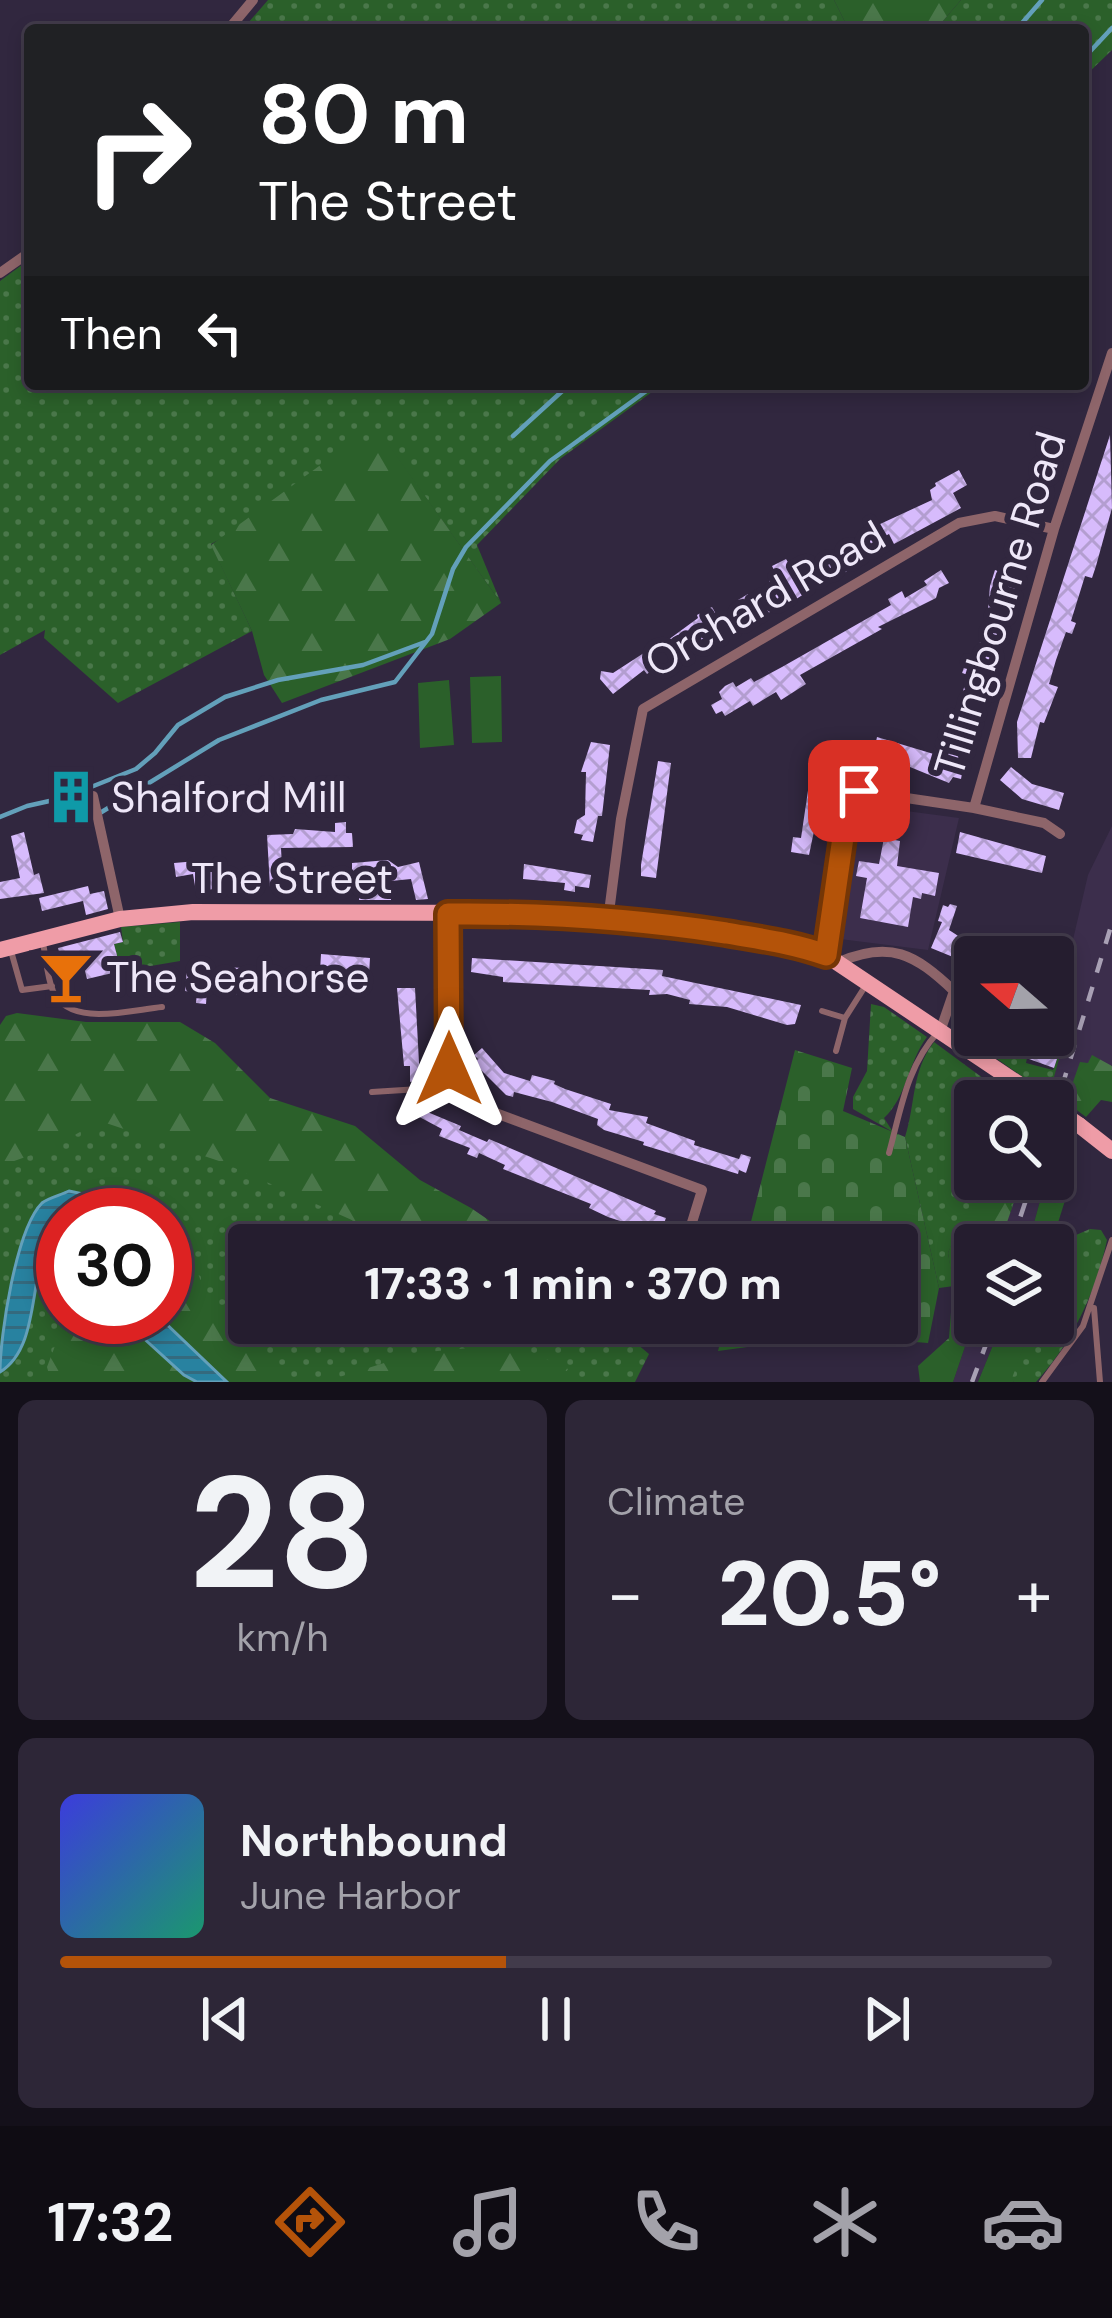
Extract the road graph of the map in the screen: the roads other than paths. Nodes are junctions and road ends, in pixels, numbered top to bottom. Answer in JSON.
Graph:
{"nodes":[{"id":1,"x":253,"y":0,"type":"edge"},
{"id":2,"x":233,"y":24,"type":"edge"},
{"id":3,"x":1112,"y":353,"type":"edge"},
{"id":4,"x":1054,"y":529,"type":"junction"},
{"id":5,"x":93,"y":796,"type":"dead end"},
{"id":6,"x":974,"y":808,"type":"junction"},
{"id":7,"x":1060,"y":834,"type":"dead end"},
{"id":8,"x":448,"y":914,"type":"junction"},
{"id":9,"x":120,"y":919,"type":"junction"},
{"id":10,"x":608,"y":920,"type":"junction"},
{"id":11,"x":42,"y":940,"type":"junction"},
{"id":12,"x":5,"y":949,"type":"edge"},
{"id":13,"x":832,"y":959,"type":"junction"},
{"id":14,"x":868,"y":982,"type":"junction"},
{"id":15,"x":52,"y":986,"type":"junction"},
{"id":16,"x":953,"y":991,"type":"joint"},
{"id":17,"x":162,"y":1007,"type":"dead end"},
{"id":18,"x":822,"y":1011,"type":"dead end"},
{"id":19,"x":845,"y":1018,"type":"junction"},
{"id":20,"x":941,"y":1029,"type":"junction"},
{"id":21,"x":836,"y":1051,"type":"dead end"},
{"id":22,"x":1014,"y":1080,"type":"edge"},
{"id":23,"x":451,"y":1088,"type":"junction"},
{"id":24,"x":372,"y":1092,"type":"dead end"},
{"id":25,"x":1074,"y":1122,"type":"edge"},
{"id":26,"x":1112,"y":1151,"type":"edge"},
{"id":27,"x":890,"y":1153,"type":"dead end"},
{"id":28,"x":691,"y":1224,"type":"edge"},
{"id":29,"x":1112,"y":1240,"type":"edge"},
{"id":30,"x":1094,"y":1302,"type":"junction"},
{"id":31,"x":1042,"y":1382,"type":"edge"},
{"id":32,"x":1100,"y":1382,"type":"edge"}],
"edges":[{"from":1,"to":2,"type":"street"},
{"from":3,"to":4,"type":"street","name":"Tillingbourne Road"},
{"from":4,"to":6,"type":"street","name":"Tillingbourne Road"},
{"from":4,"to":10,"type":"street","name":"Orchard Road"},
{"from":5,"to":9,"type":"street"},
{"from":6,"to":7,"type":"street"},
{"from":6,"to":13,"type":"street","name":"Tillingbourne Road"},
{"from":8,"to":9,"type":"main road","name":"The Street"},
{"from":8,"to":10,"type":"main road","name":"The Street"},
{"from":8,"to":23,"type":"street"},
{"from":9,"to":11,"type":"main road","name":"The Street"},
{"from":10,"to":13,"type":"main road","name":"The Street"},
{"from":11,"to":12,"type":"main road","name":"The Street"},
{"from":11,"to":15,"type":"lane"},
{"from":12,"to":15,"type":"lane"},
{"from":13,"to":14,"type":"main road","name":"The Street"},
{"from":13,"to":16,"type":"street"},
{"from":14,"to":19,"type":"lane"},
{"from":14,"to":20,"type":"main road","name":"The Street"},
{"from":15,"to":17,"type":"lane"},
{"from":16,"to":20,"type":"street"},
{"from":18,"to":19,"type":"lane"},
{"from":19,"to":21,"type":"lane"},
{"from":20,"to":22,"type":"main road","name":"The Street"},
{"from":20,"to":27,"type":"lane"},
{"from":23,"to":24,"type":"lane"},
{"from":23,"to":28,"type":"street"},
{"from":25,"to":26,"type":"main road","bridge":true},
{"from":29,"to":30,"type":"lane"},
{"from":30,"to":31,"type":"lane"},
{"from":30,"to":32,"type":"lane"}]}
